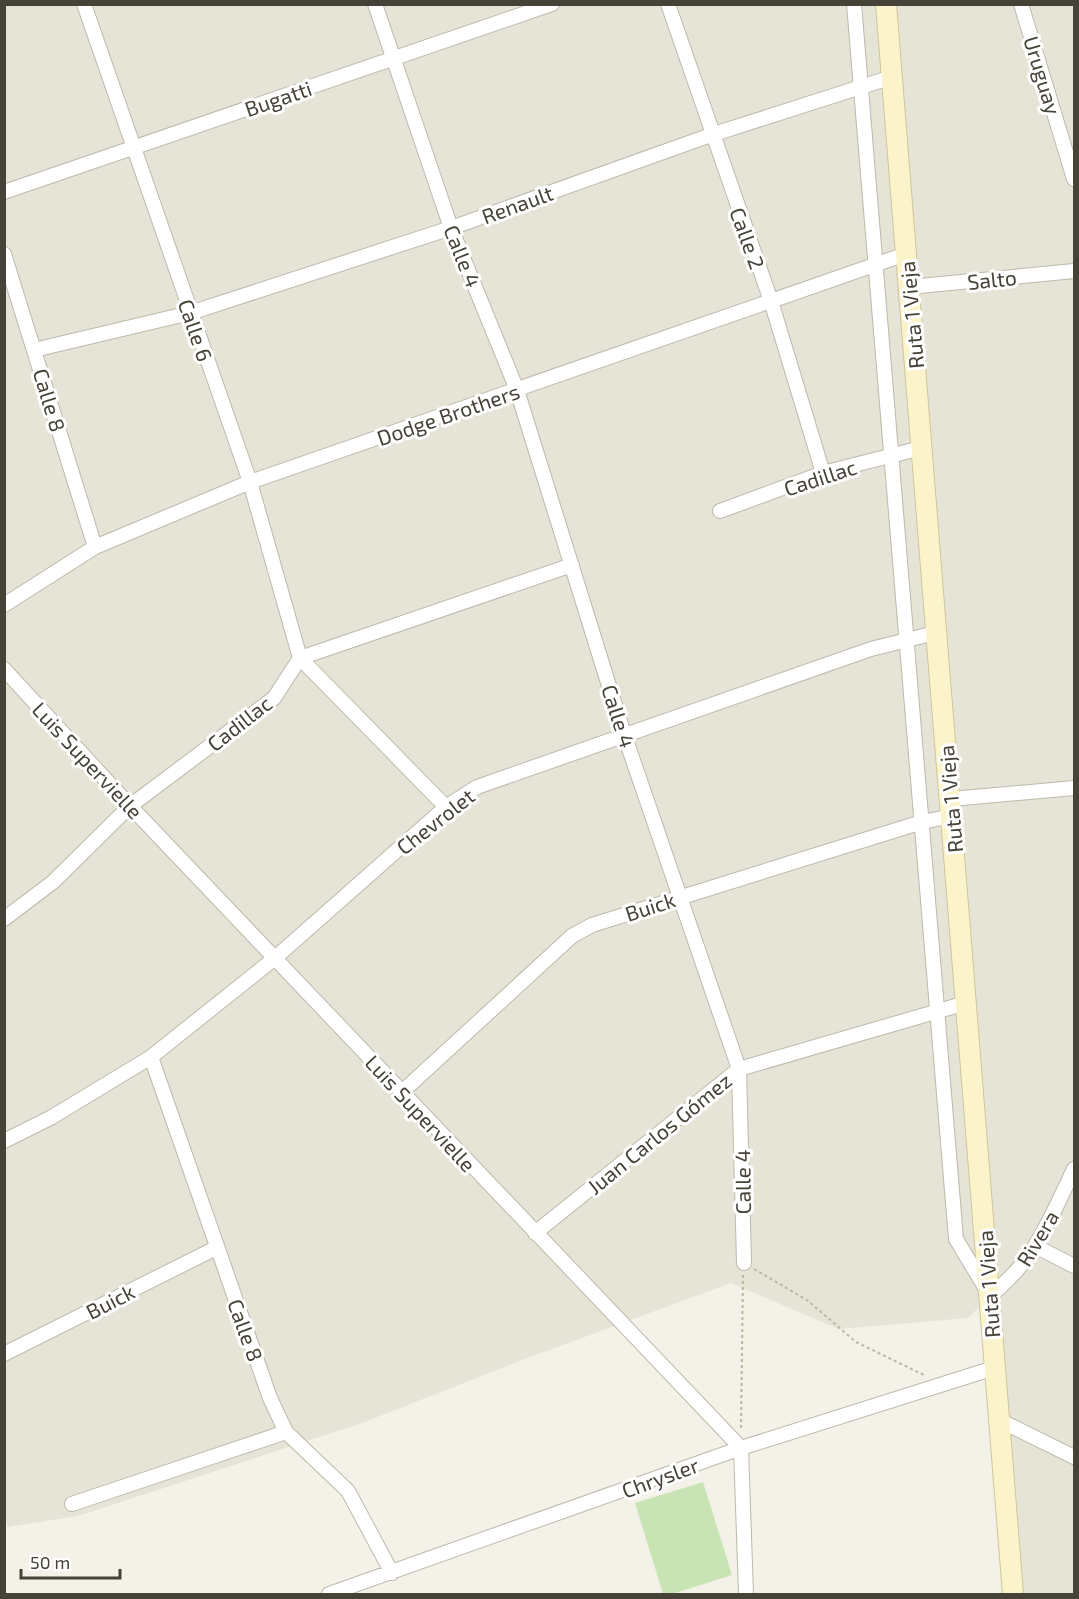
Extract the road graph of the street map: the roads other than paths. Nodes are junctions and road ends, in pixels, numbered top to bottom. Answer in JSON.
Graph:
{"nodes":[{"id":1,"x":84,"y":4,"type":"edge"},
{"id":2,"x":375,"y":4,"type":"edge"},
{"id":3,"x":552,"y":4,"type":"edge"},
{"id":4,"x":668,"y":4,"type":"edge"},
{"id":5,"x":854,"y":4,"type":"edge"},
{"id":6,"x":886,"y":4,"type":"edge"},
{"id":7,"x":1021,"y":4,"type":"edge"},
{"id":8,"x":392,"y":59,"type":"junction"},
{"id":9,"x":892,"y":77,"type":"junction"},
{"id":10,"x":861,"y":87,"type":"junction"},
{"id":11,"x":711,"y":135,"type":"junction"},
{"id":12,"x":132,"y":147,"type":"junction"},
{"id":13,"x":1074,"y":179,"type":"edge"},
{"id":14,"x":4,"y":192,"type":"edge"},
{"id":15,"x":451,"y":228,"type":"junction"},
{"id":16,"x":4,"y":254,"type":"edge"},
{"id":17,"x":906,"y":254,"type":"junction"},
{"id":18,"x":875,"y":265,"type":"junction"},
{"id":19,"x":1074,"y":271,"type":"edge"},
{"id":20,"x":909,"y":287,"type":"junction"},
{"id":21,"x":771,"y":301,"type":"junction"},
{"id":22,"x":190,"y":313,"type":"junction"},
{"id":23,"x":34,"y":350,"type":"junction"},
{"id":24,"x":517,"y":390,"type":"junction"},
{"id":25,"x":921,"y":448,"type":"junction"},
{"id":26,"x":891,"y":456,"type":"junction"},
{"id":27,"x":823,"y":473,"type":"junction"},
{"id":28,"x":250,"y":482,"type":"junction"},
{"id":29,"x":720,"y":511,"type":"dead end"},
{"id":30,"x":96,"y":547,"type":"junction"},
{"id":31,"x":572,"y":565,"type":"junction"},
{"id":32,"x":4,"y":604,"type":"edge"},
{"id":33,"x":936,"y":633,"type":"junction"},
{"id":34,"x":907,"y":640,"type":"junction"},
{"id":35,"x":300,"y":658,"type":"junction"},
{"id":36,"x":4,"y":669,"type":"edge"},
{"id":37,"x":624,"y":734,"type":"junction"},
{"id":38,"x":1074,"y":788,"type":"edge"},
{"id":39,"x":130,"y":806,"type":"junction"},
{"id":40,"x":446,"y":807,"type":"junction"},
{"id":41,"x":951,"y":807,"type":"junction"},
{"id":42,"x":922,"y":822,"type":"junction"},
{"id":43,"x":680,"y":897,"type":"junction"},
{"id":44,"x":4,"y":919,"type":"edge"},
{"id":45,"x":275,"y":958,"type":"junction"},
{"id":46,"x":966,"y":1003,"type":"junction"},
{"id":47,"x":937,"y":1011,"type":"junction"},
{"id":48,"x":151,"y":1057,"type":"junction"},
{"id":49,"x":739,"y":1069,"type":"junction"},
{"id":50,"x":402,"y":1092,"type":"junction"},
{"id":51,"x":4,"y":1141,"type":"edge"},
{"id":52,"x":1074,"y":1169,"type":"edge"},
{"id":53,"x":535,"y":1233,"type":"junction"},
{"id":54,"x":1037,"y":1247,"type":"junction"},
{"id":55,"x":216,"y":1248,"type":"junction"},
{"id":56,"x":744,"y":1263,"type":"road end"},
{"id":57,"x":1074,"y":1266,"type":"edge"},
{"id":58,"x":988,"y":1294,"type":"junction"},
{"id":59,"x":4,"y":1354,"type":"edge"},
{"id":60,"x":994,"y":1368,"type":"junction"},
{"id":61,"x":999,"y":1420,"type":"junction"},
{"id":62,"x":286,"y":1432,"type":"junction"},
{"id":63,"x":741,"y":1448,"type":"junction"},
{"id":64,"x":1074,"y":1457,"type":"edge"},
{"id":65,"x":72,"y":1504,"type":"dead end"},
{"id":66,"x":392,"y":1574,"type":"junction"},
{"id":67,"x":329,"y":1594,"type":"edge"},
{"id":68,"x":746,"y":1594,"type":"edge"},
{"id":69,"x":1013,"y":1594,"type":"edge"}],
"edges":[{"from":1,"to":12,"type":"street","name":"Calle 6"},
{"from":2,"to":8,"type":"street","name":"Calle 4"},
{"from":3,"to":8,"type":"street","name":"Bugatti"},
{"from":4,"to":11,"type":"street","name":"Calle 2"},
{"from":5,"to":10,"type":"street"},
{"from":6,"to":9,"type":"street","name":"Ruta 1 Vieja"},
{"from":7,"to":13,"type":"street","name":"Uruguay"},
{"from":8,"to":12,"type":"street","name":"Bugatti"},
{"from":8,"to":15,"type":"street","name":"Calle 4"},
{"from":9,"to":10,"type":"street","name":"Renault"},
{"from":9,"to":17,"type":"street","name":"Ruta 1 Vieja"},
{"from":10,"to":11,"type":"street","name":"Renault"},
{"from":10,"to":18,"type":"street"},
{"from":11,"to":15,"type":"street","name":"Renault"},
{"from":11,"to":21,"type":"street","name":"Calle 2"},
{"from":12,"to":14,"type":"street","name":"Bugatti"},
{"from":12,"to":22,"type":"street","name":"Calle 6"},
{"from":15,"to":22,"type":"street","name":"Renault"},
{"from":15,"to":24,"type":"street","name":"Calle 4"},
{"from":16,"to":23,"type":"street","name":"Calle 8"},
{"from":17,"to":18,"type":"street","name":"Dodge Brothers"},
{"from":17,"to":20,"type":"street","name":"Ruta 1 Vieja"},
{"from":18,"to":21,"type":"street","name":"Dodge Brothers"},
{"from":18,"to":26,"type":"street"},
{"from":19,"to":20,"type":"street","name":"Salto"},
{"from":20,"to":25,"type":"street","name":"Ruta 1 Vieja"},
{"from":21,"to":24,"type":"street","name":"Dodge Brothers"},
{"from":21,"to":27,"type":"street","name":"Calle 2"},
{"from":22,"to":23,"type":"street","name":"Renault"},
{"from":22,"to":28,"type":"street","name":"Calle 6"},
{"from":23,"to":30,"type":"street","name":"Calle 8"},
{"from":24,"to":28,"type":"street","name":"Dodge Brothers"},
{"from":24,"to":31,"type":"street","name":"Calle 4"},
{"from":25,"to":26,"type":"street","name":"Cadillac"},
{"from":25,"to":33,"type":"street","name":"Ruta 1 Vieja"},
{"from":26,"to":27,"type":"street","name":"Cadillac"},
{"from":26,"to":34,"type":"street"},
{"from":27,"to":29,"type":"street","name":"Cadillac"},
{"from":28,"to":30,"type":"street","name":"Dodge Brothers"},
{"from":28,"to":35,"type":"street","name":"Calle 6"},
{"from":30,"to":32,"type":"street","name":"Dodge Brothers"},
{"from":31,"to":35,"type":"street"},
{"from":31,"to":37,"type":"street","name":"Calle 4"},
{"from":33,"to":34,"type":"street","name":"Chevrolet"},
{"from":33,"to":41,"type":"street","name":"Ruta 1 Vieja"},
{"from":34,"to":37,"type":"street","name":"Chevrolet"},
{"from":34,"to":42,"type":"street"},
{"from":35,"to":39,"type":"street","name":"Cadillac"},
{"from":35,"to":40,"type":"street"},
{"from":36,"to":39,"type":"street","name":"Luis Supervielle"},
{"from":37,"to":40,"type":"street","name":"Chevrolet"},
{"from":37,"to":43,"type":"street","name":"Calle 4"},
{"from":38,"to":41,"type":"street","name":"Buick"},
{"from":39,"to":44,"type":"street","name":"Cadillac"},
{"from":39,"to":45,"type":"street","name":"Luis Supervielle"},
{"from":40,"to":45,"type":"street","name":"Chevrolet"},
{"from":41,"to":42,"type":"street","name":"Buick"},
{"from":41,"to":46,"type":"street","name":"Ruta 1 Vieja"},
{"from":42,"to":43,"type":"street","name":"Buick"},
{"from":42,"to":47,"type":"street"},
{"from":43,"to":49,"type":"street","name":"Calle 4"},
{"from":43,"to":50,"type":"street","name":"Buick"},
{"from":45,"to":48,"type":"street","name":"Chevrolet"},
{"from":45,"to":50,"type":"street","name":"Luis Supervielle"},
{"from":46,"to":47,"type":"street","name":"Juan Carlos Gómez"},
{"from":46,"to":58,"type":"street","name":"Ruta 1 Vieja"},
{"from":47,"to":49,"type":"street","name":"Juan Carlos Gómez"},
{"from":47,"to":58,"type":"street"},
{"from":48,"to":51,"type":"street","name":"Chevrolet"},
{"from":48,"to":55,"type":"street","name":"Calle 8"},
{"from":49,"to":53,"type":"street","name":"Juan Carlos Gómez"},
{"from":49,"to":56,"type":"street","name":"Calle 4"},
{"from":50,"to":53,"type":"street","name":"Luis Supervielle"},
{"from":52,"to":54,"type":"street","name":"Rivera"},
{"from":53,"to":63,"type":"street","name":"Luis Supervielle"},
{"from":54,"to":57,"type":"street"},
{"from":54,"to":58,"type":"street","name":"Rivera"},
{"from":55,"to":59,"type":"street","name":"Buick"},
{"from":55,"to":62,"type":"street","name":"Calle 8"},
{"from":58,"to":60,"type":"street","name":"Ruta 1 Vieja"},
{"from":60,"to":61,"type":"street","name":"Ruta 1 Vieja"},
{"from":60,"to":63,"type":"street","name":"Chrysler"},
{"from":61,"to":64,"type":"street"},
{"from":61,"to":69,"type":"street","name":"Ruta 1 Vieja"},
{"from":62,"to":65,"type":"street"},
{"from":62,"to":66,"type":"street","name":"Calle 8"},
{"from":63,"to":66,"type":"street","name":"Chrysler"},
{"from":63,"to":68,"type":"street"},
{"from":66,"to":67,"type":"street","name":"Chrysler"}]}
